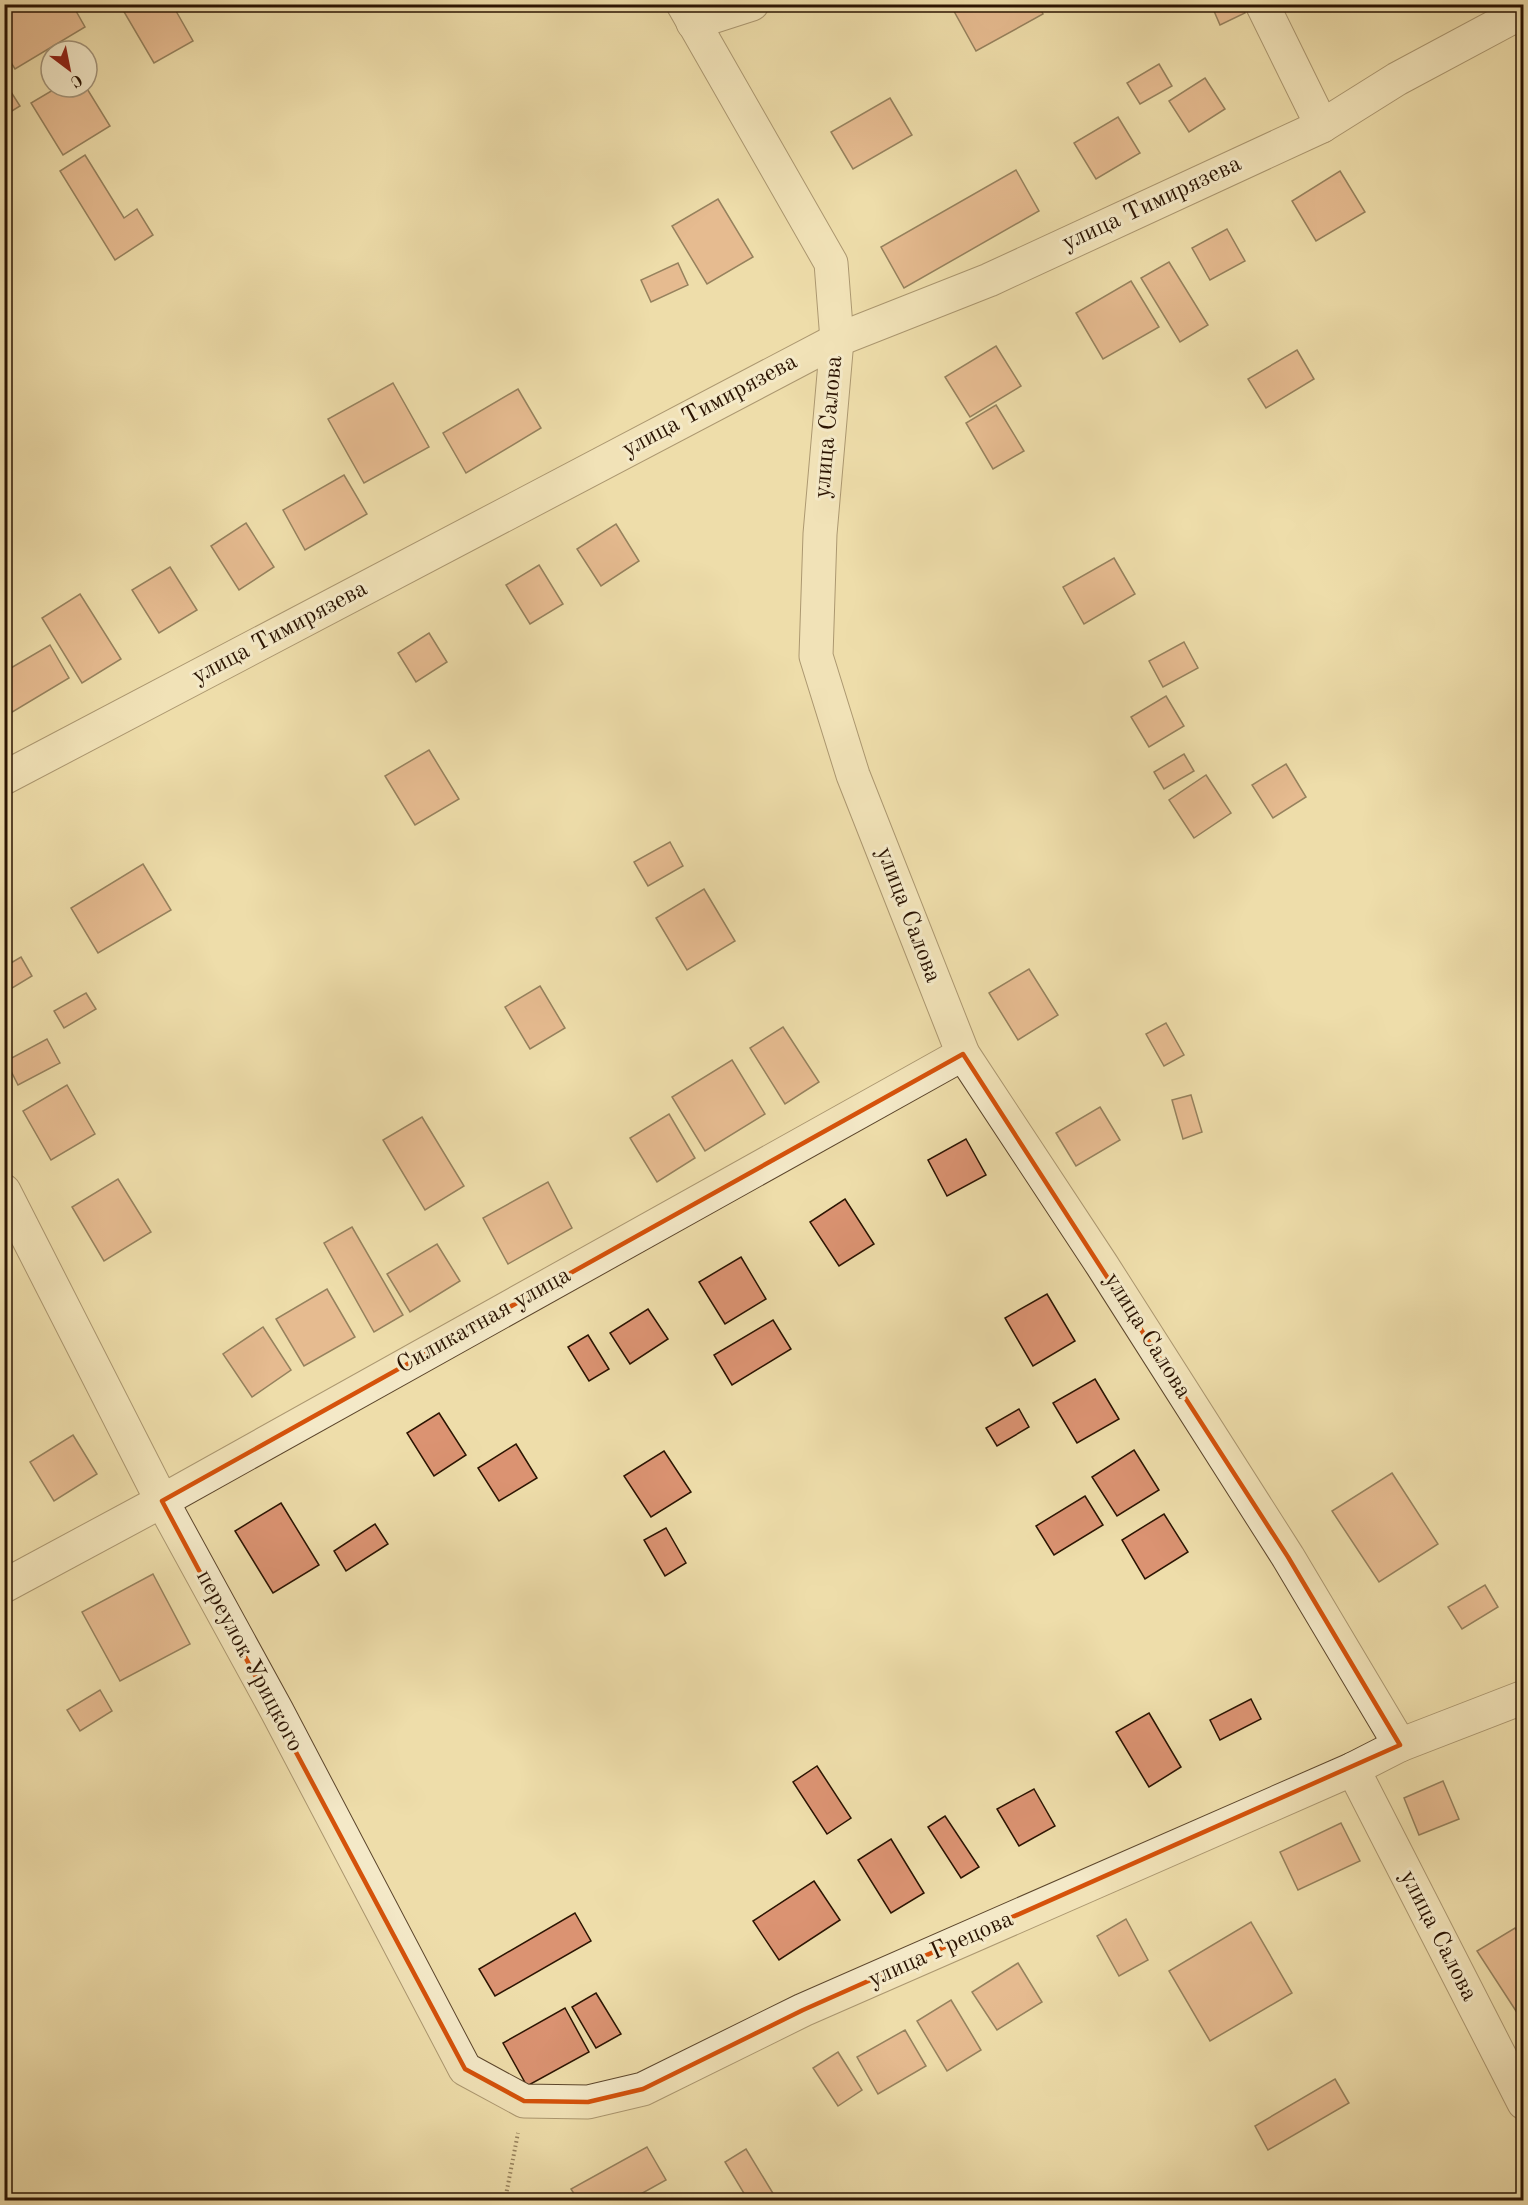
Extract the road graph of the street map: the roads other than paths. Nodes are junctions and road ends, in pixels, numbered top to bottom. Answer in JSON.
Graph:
{"nodes":[{"id":1,"x":752,"y":4,"type":"edge"},
{"id":2,"x":1262,"y":4,"type":"edge"},
{"id":3,"x":1524,"y":11,"type":"edge"},
{"id":4,"x":688,"y":14,"type":"edge"},
{"id":5,"x":1322,"y":126,"type":"junction"},
{"id":6,"x":837,"y":340,"type":"junction"},
{"id":7,"x":4,"y":778,"type":"edge"},
{"id":8,"x":963,"y":1054,"type":"junction"},
{"id":9,"x":4,"y":1191,"type":"edge"},
{"id":10,"x":162,"y":1501,"type":"junction"},
{"id":11,"x":4,"y":1586,"type":"edge"},
{"id":12,"x":1524,"y":1697,"type":"edge"},
{"id":13,"x":1400,"y":1745,"type":"junction"},
{"id":14,"x":1353,"y":1768,"type":"junction"},
{"id":15,"x":524,"y":2102,"type":"joint"},
{"id":16,"x":1524,"y":2103,"type":"edge"}],
"edges":[{"from":1,"to":4,"type":"street"},
{"from":2,"to":5,"type":"street"},
{"from":3,"to":5,"type":"street","name":"улица Тимирязева"},
{"from":4,"to":6,"type":"street","name":"улица Салова"},
{"from":5,"to":6,"type":"street","name":"улица Тимирязева"},
{"from":6,"to":7,"type":"street","name":"улица Тимирязева"},
{"from":6,"to":8,"type":"street","name":"улица Салова"},
{"from":8,"to":10,"type":"street","name":"Силикатная улица"},
{"from":8,"to":13,"type":"street","name":"улица Салова"},
{"from":9,"to":10,"type":"street","name":"переулок Урицкого"},
{"from":10,"to":11,"type":"street","name":"Силикатная улица"},
{"from":10,"to":15,"type":"street","name":"переулок Урицкого"},
{"from":12,"to":13,"type":"street","name":"улица Грецова"},
{"from":13,"to":14,"type":"street","name":"улица Грецова"},
{"from":14,"to":15,"type":"street","name":"улица Грецова"},
{"from":14,"to":16,"type":"street","name":"улица Салова"}]}
